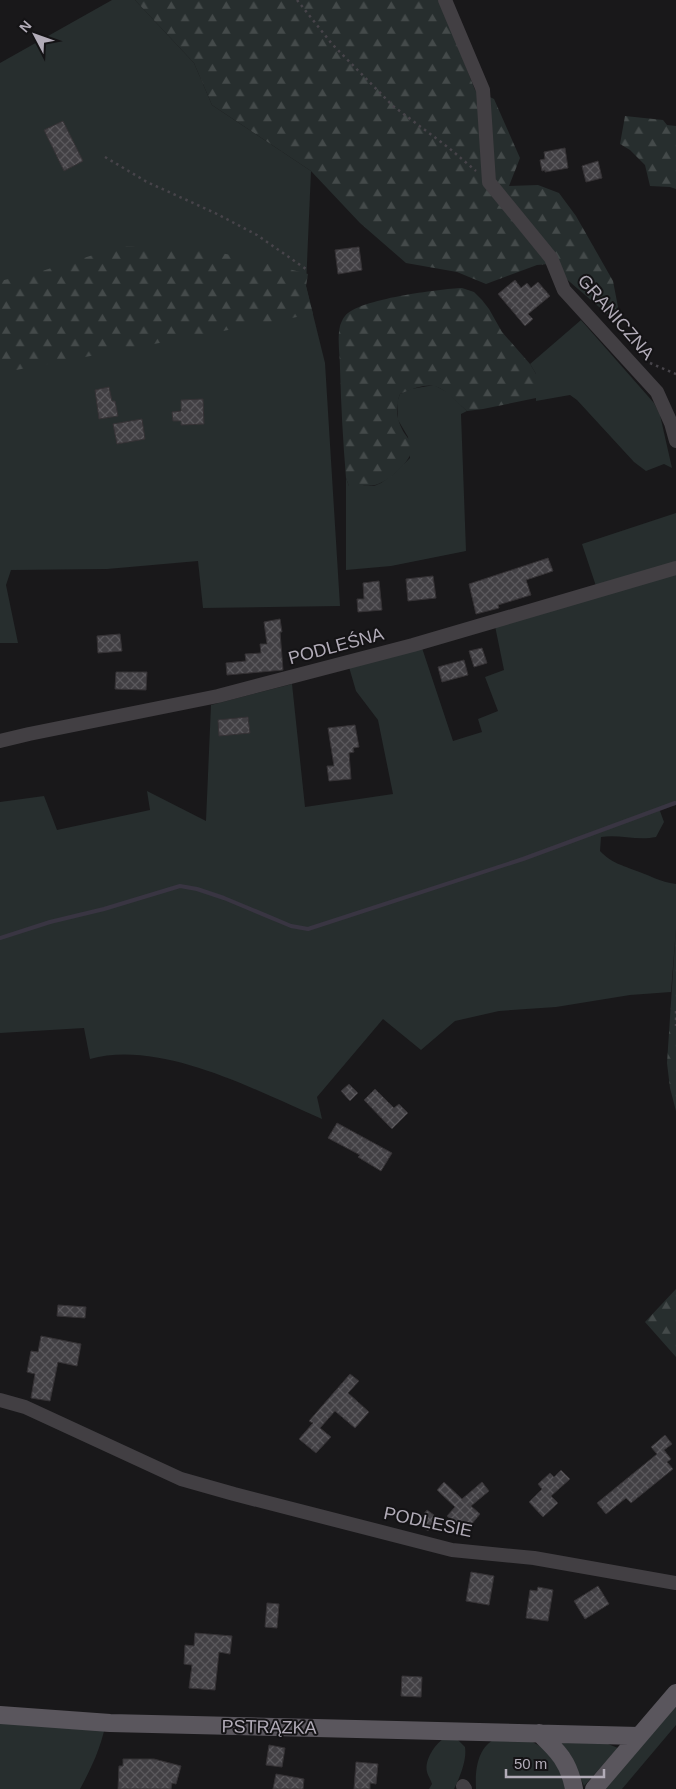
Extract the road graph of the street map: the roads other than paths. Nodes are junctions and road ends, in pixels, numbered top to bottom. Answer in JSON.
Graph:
{"nodes":[{"id":1,"x":445,"y":0,"type":"edge"},
{"id":2,"x":676,"y":441,"type":"edge"},
{"id":3,"x":676,"y":568,"type":"edge"},
{"id":4,"x":0,"y":741,"type":"edge"},
{"id":5,"x":0,"y":1400,"type":"edge"},
{"id":6,"x":676,"y":1584,"type":"edge"},
{"id":7,"x":676,"y":1693,"type":"edge"},
{"id":8,"x":0,"y":1715,"type":"edge"},
{"id":9,"x":539,"y":1733,"type":"junction"},
{"id":10,"x":639,"y":1736,"type":"junction"},
{"id":11,"x":574,"y":1789,"type":"edge"},
{"id":12,"x":594,"y":1789,"type":"edge"}],
"edges":[{"from":1,"to":2,"type":"street","name":"GRANICZNA"},
{"from":3,"to":4,"type":"street","name":"PODLEŚNA"},
{"from":5,"to":6,"type":"street","name":"PODLESIE"},
{"from":7,"to":10,"type":"main road"},
{"from":8,"to":9,"type":"main road","name":"PSTRĄZKA"},
{"from":9,"to":10,"type":"main road","name":"PSTRĄZKA"},
{"from":9,"to":11,"type":"main road"},
{"from":10,"to":12,"type":"main road"}]}
